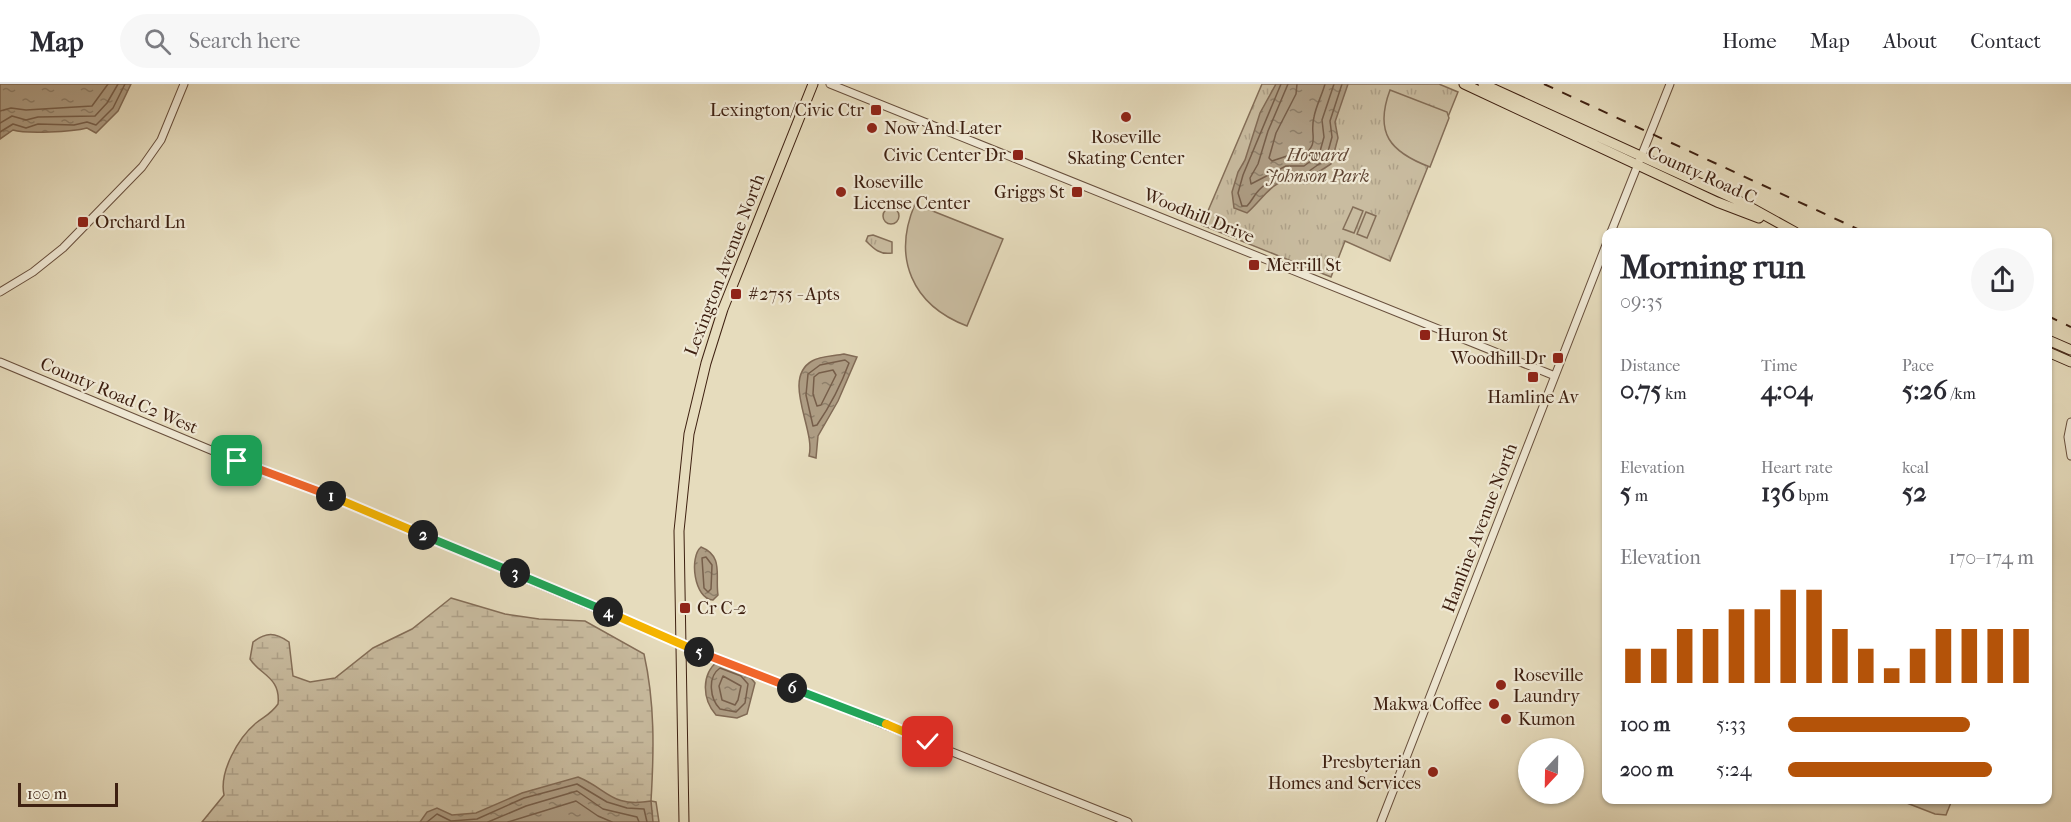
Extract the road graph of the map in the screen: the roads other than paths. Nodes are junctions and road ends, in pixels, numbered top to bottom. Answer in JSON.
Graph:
{"nodes":[{"id":1,"x":184,"y":84,"type":"edge"},
{"id":2,"x":813,"y":84,"type":"edge"},
{"id":3,"x":830,"y":84,"type":"edge"},
{"id":4,"x":1464,"y":84,"type":"edge"},
{"id":5,"x":1483,"y":84,"type":"edge"},
{"id":6,"x":1670,"y":84,"type":"edge"},
{"id":7,"x":1639,"y":161,"type":"junction"},
{"id":8,"x":1613,"y":228,"type":"edge"},
{"id":9,"x":1786,"y":228,"type":"edge"},
{"id":10,"x":1602,"y":255,"type":"edge"},
{"id":11,"x":0,"y":292,"type":"edge"},
{"id":12,"x":2052,"y":342,"type":"edge"},
{"id":13,"x":2071,"y":350,"type":"edge"},
{"id":14,"x":2052,"y":354,"type":"edge"},
{"id":15,"x":0,"y":362,"type":"edge"},
{"id":16,"x":2071,"y":362,"type":"edge"},
{"id":17,"x":1555,"y":376,"type":"junction"},
{"id":18,"x":2071,"y":422,"type":"edge"},
{"id":19,"x":2071,"y":456,"type":"edge"},
{"id":20,"x":681,"y":644,"type":"junction"},
{"id":21,"x":684,"y":822,"type":"edge"},
{"id":22,"x":1128,"y":822,"type":"edge"},
{"id":23,"x":1381,"y":822,"type":"edge"}],
"edges":[{"from":1,"to":11,"type":"street"},
{"from":2,"to":20,"type":"main road","name":"Lexington Avenue North"},
{"from":3,"to":17,"type":"street","name":"Woodhill Drive"},
{"from":4,"to":7,"type":"main road","name":"County Road C"},
{"from":5,"to":7,"type":"main road","name":"County Road C"},
{"from":6,"to":7,"type":"street"},
{"from":7,"to":8,"type":"street"},
{"from":7,"to":9,"type":"main road","name":"County Road C"},
{"from":10,"to":17,"type":"street","name":"Hamline Avenue North"},
{"from":12,"to":13,"type":"main road"},
{"from":14,"to":16,"type":"main road"},
{"from":15,"to":20,"type":"street","name":"County Road C2 West"},
{"from":17,"to":23,"type":"street","name":"Hamline Avenue North"},
{"from":18,"to":19,"type":"street"},
{"from":20,"to":21,"type":"main road","name":"Lexington Avenue North"},
{"from":20,"to":22,"type":"street","name":"County Road C2 West"}]}
